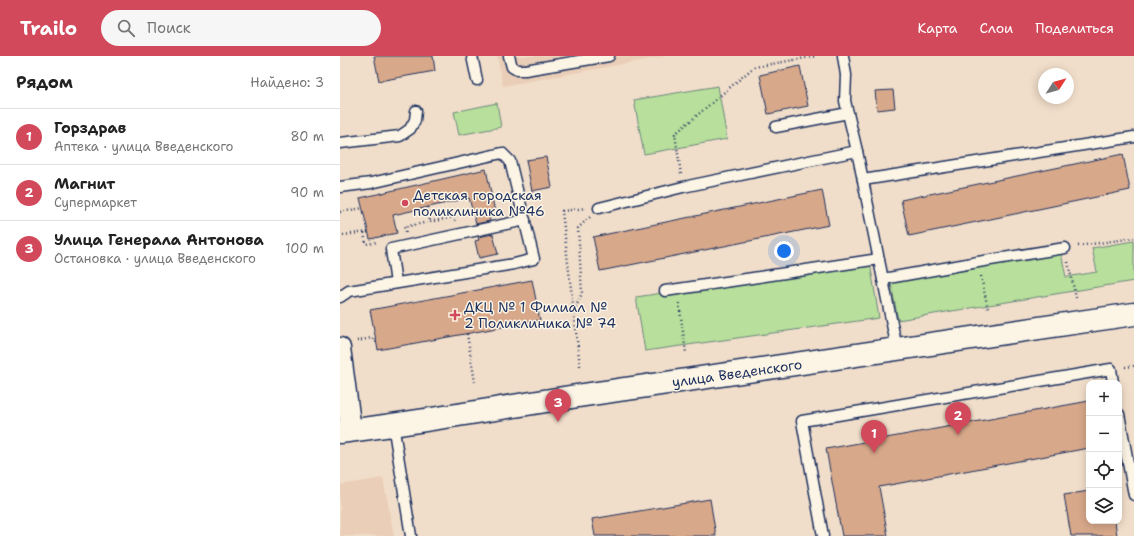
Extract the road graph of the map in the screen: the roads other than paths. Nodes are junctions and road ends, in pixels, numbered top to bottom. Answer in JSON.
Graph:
{"nodes":[{"id":1,"x":472,"y":56,"type":"edge"},
{"id":2,"x":509,"y":56,"type":"edge"},
{"id":3,"x":609,"y":56,"type":"edge"},
{"id":4,"x":843,"y":56,"type":"edge"},
{"id":5,"x":477,"y":80,"type":"dead end"},
{"id":6,"x":416,"y":111,"type":"dead end"},
{"id":7,"x":848,"y":113,"type":"junction"},
{"id":8,"x":776,"y":127,"type":"dead end"},
{"id":9,"x":1134,"y":137,"type":"edge"},
{"id":10,"x":340,"y":143,"type":"edge"},
{"id":11,"x":857,"y":151,"type":"junction"},
{"id":12,"x":863,"y":180,"type":"junction"},
{"id":13,"x":340,"y":187,"type":"edge"},
{"id":14,"x":598,"y":208,"type":"road end"},
{"id":15,"x":524,"y":220,"type":"junction"},
{"id":16,"x":1065,"y":248,"type":"road end"},
{"id":17,"x":879,"y":259,"type":"junction"},
{"id":18,"x":883,"y":279,"type":"junction"},
{"id":19,"x":396,"y":283,"type":"junction"},
{"id":20,"x":665,"y":291,"type":"dead end"},
{"id":21,"x":340,"y":297,"type":"edge"},
{"id":22,"x":1134,"y":314,"type":"edge"},
{"id":23,"x":348,"y":345,"type":"edge"},
{"id":24,"x":897,"y":349,"type":"junction"},
{"id":25,"x":1113,"y":380,"type":"edge"},
{"id":26,"x":1119,"y":416,"type":"edge"},
{"id":27,"x":393,"y":424,"type":"junction"},
{"id":28,"x":346,"y":431,"type":"edge"},
{"id":29,"x":1134,"y":495,"type":"edge"},
{"id":30,"x":411,"y":536,"type":"edge"},
{"id":31,"x":823,"y":536,"type":"edge"}],
"edges":[{"from":1,"to":5,"type":"lane"},
{"from":2,"to":3,"type":"lane"},
{"from":4,"to":7,"type":"lane"},
{"from":6,"to":10,"type":"lane"},
{"from":7,"to":8,"type":"lane"},
{"from":7,"to":11,"type":"lane"},
{"from":9,"to":12,"type":"lane"},
{"from":11,"to":12,"type":"lane"},
{"from":11,"to":14,"type":"lane"},
{"from":12,"to":17,"type":"lane"},
{"from":13,"to":15,"type":"lane"},
{"from":15,"to":19,"type":"lane"},
{"from":15,"to":19,"type":"lane"},
{"from":16,"to":18,"type":"lane"},
{"from":17,"to":18,"type":"lane"},
{"from":17,"to":20,"type":"lane"},
{"from":18,"to":24,"type":"lane"},
{"from":19,"to":21,"type":"lane"},
{"from":22,"to":24,"type":"street","name":"улица Введенского"},
{"from":23,"to":28,"type":"street"},
{"from":24,"to":27,"type":"street","name":"улица Введенского"},
{"from":25,"to":31,"type":"lane"},
{"from":26,"to":29,"type":"lane"},
{"from":27,"to":28,"type":"street","name":"улица Введенского"},
{"from":27,"to":30,"type":"lane"}]}
